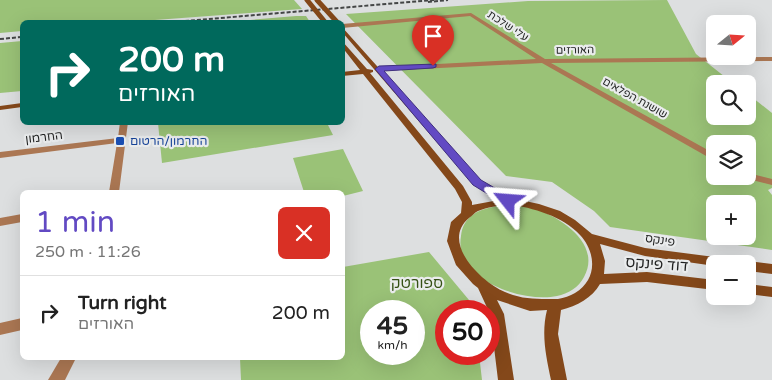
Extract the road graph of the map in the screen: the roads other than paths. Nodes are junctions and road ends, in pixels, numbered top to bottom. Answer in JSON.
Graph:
{"nodes":[{"id":1,"x":307,"y":0,"type":"edge"},
{"id":2,"x":317,"y":0,"type":"edge"},
{"id":3,"x":324,"y":20,"type":"edge"},
{"id":4,"x":335,"y":20,"type":"edge"},
{"id":5,"x":345,"y":27,"type":"edge"},
{"id":6,"x":345,"y":30,"type":"edge"},
{"id":7,"x":345,"y":46,"type":"edge"},
{"id":8,"x":353,"y":55,"type":"junction"},
{"id":9,"x":772,"y":59,"type":"edge"},
{"id":10,"x":542,"y":60,"type":"junction"},
{"id":11,"x":345,"y":67,"type":"edge"},
{"id":12,"x":345,"y":69,"type":"edge"},
{"id":13,"x":379,"y":69,"type":"junction"},
{"id":14,"x":365,"y":70,"type":"junction"},
{"id":15,"x":345,"y":74,"type":"edge"},
{"id":16,"x":345,"y":76,"type":"edge"},
{"id":17,"x":374,"y":81,"type":"junction"},
{"id":18,"x":20,"y":100,"type":"edge"},
{"id":19,"x":0,"y":103,"type":"edge"},
{"id":20,"x":20,"y":105,"type":"edge"},
{"id":21,"x":0,"y":108,"type":"edge"},
{"id":22,"x":123,"y":125,"type":"edge"},
{"id":23,"x":120,"y":140,"type":"junction"},
{"id":24,"x":706,"y":153,"type":"edge"},
{"id":25,"x":0,"y":155,"type":"edge"},
{"id":26,"x":756,"y":178,"type":"edge"},
{"id":27,"x":772,"y":182,"type":"edge"},
{"id":28,"x":114,"y":190,"type":"edge"},
{"id":29,"x":508,"y":201,"type":"junction"},
{"id":30,"x":466,"y":213,"type":"junction"},
{"id":31,"x":20,"y":218,"type":"edge"},
{"id":32,"x":0,"y":222,"type":"edge"},
{"id":33,"x":587,"y":237,"type":"junction"},
{"id":34,"x":706,"y":261,"type":"edge"},
{"id":35,"x":756,"y":267,"type":"edge"},
{"id":36,"x":772,"y":269,"type":"edge"},
{"id":37,"x":596,"y":279,"type":"junction"},
{"id":38,"x":706,"y":284,"type":"edge"},
{"id":39,"x":482,"y":286,"type":"junction"},
{"id":40,"x":756,"y":290,"type":"edge"},
{"id":41,"x":772,"y":292,"type":"edge"},
{"id":42,"x":555,"y":305,"type":"junction"},
{"id":43,"x":20,"y":324,"type":"edge"},
{"id":44,"x":0,"y":329,"type":"edge"},
{"id":45,"x":68,"y":360,"type":"edge"},
{"id":46,"x":56,"y":380,"type":"edge"},
{"id":47,"x":506,"y":380,"type":"edge"},
{"id":48,"x":559,"y":380,"type":"edge"}],
"edges":[{"from":1,"to":3,"type":"main road","bridge":true},
{"from":2,"to":4,"type":"main road","bridge":true},
{"from":5,"to":10,"type":"street","name":"עלי שלכת"},
{"from":6,"to":13,"type":"main road"},
{"from":7,"to":8,"type":"main road"},
{"from":8,"to":11,"type":"main road"},
{"from":8,"to":14,"type":"main road"},
{"from":9,"to":10,"type":"street","name":"האורזים"},
{"from":10,"to":13,"type":"street","name":"האורזים"},
{"from":10,"to":24,"type":"street","name":"שושנת הפלאים"},
{"from":12,"to":14,"type":"main road"},
{"from":13,"to":14,"type":"main road"},
{"from":13,"to":29,"type":"main road"},
{"from":14,"to":15,"type":"main road"},
{"from":14,"to":17,"type":"main road"},
{"from":16,"to":17,"type":"main road"},
{"from":17,"to":30,"type":"main road"},
{"from":18,"to":19,"type":"main road"},
{"from":20,"to":21,"type":"main road"},
{"from":22,"to":23,"type":"street"},
{"from":23,"to":25,"type":"street","name":"החרמון"},
{"from":23,"to":28,"type":"street"},
{"from":26,"to":27,"type":"street"},
{"from":29,"to":30,"type":"main road"},
{"from":29,"to":33,"type":"main road"},
{"from":30,"to":39,"type":"main road"},
{"from":31,"to":32,"type":"street"},
{"from":33,"to":34,"type":"main road","name":"פינקס"},
{"from":33,"to":37,"type":"main road"},
{"from":35,"to":36,"type":"main road"},
{"from":37,"to":38,"type":"main road","name":"דוד פינקס"},
{"from":37,"to":42,"type":"main road"},
{"from":39,"to":42,"type":"main road"},
{"from":39,"to":47,"type":"main road"},
{"from":40,"to":41,"type":"main road"},
{"from":42,"to":48,"type":"main road"},
{"from":43,"to":44,"type":"street"},
{"from":45,"to":46,"type":"street"}]}
